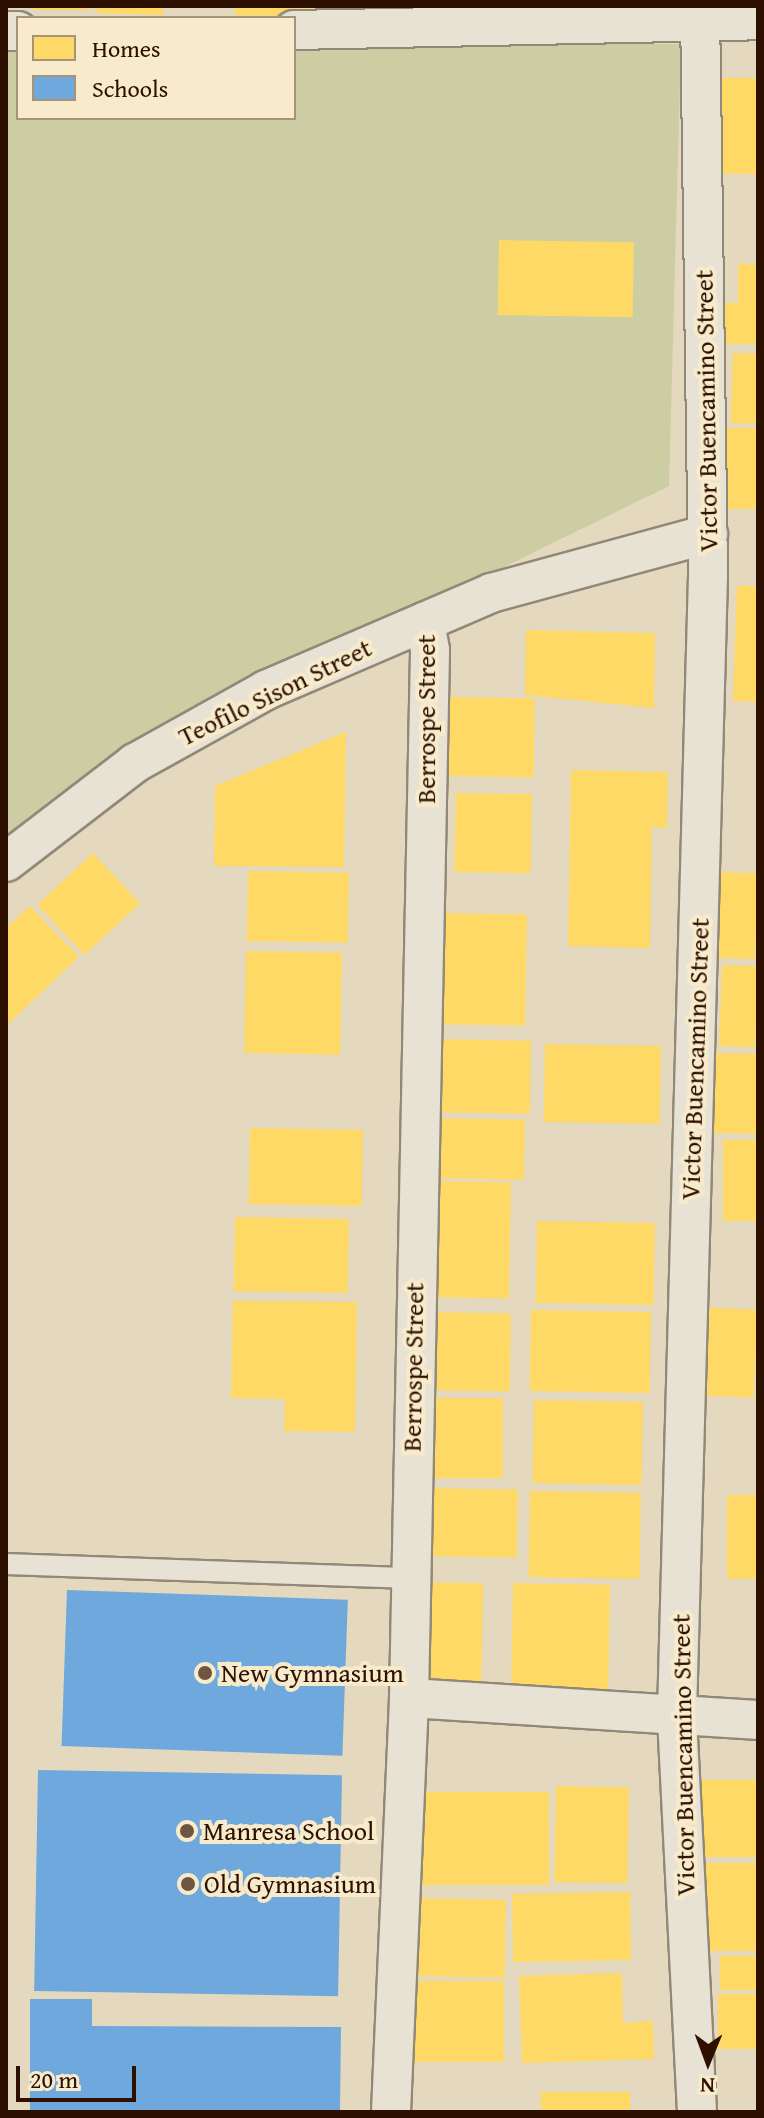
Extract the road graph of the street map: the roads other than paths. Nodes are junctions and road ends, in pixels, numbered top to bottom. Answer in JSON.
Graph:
{"nodes":[{"id":1,"x":700,"y":12,"type":"edge"},
{"id":2,"x":758,"y":20,"type":"edge"},
{"id":3,"x":296,"y":30,"type":"edge"},
{"id":4,"x":708,"y":534,"type":"junction"},
{"id":5,"x":425,"y":621,"type":"junction"},
{"id":6,"x":6,"y":862,"type":"edge"},
{"id":7,"x":6,"y":1564,"type":"edge"},
{"id":8,"x":408,"y":1578,"type":"junction"},
{"id":9,"x":409,"y":1698,"type":"junction"},
{"id":10,"x":677,"y":1714,"type":"junction"},
{"id":11,"x":758,"y":1720,"type":"edge"},
{"id":12,"x":391,"y":2112,"type":"edge"},
{"id":13,"x":697,"y":2112,"type":"edge"}],
"edges":[{"from":1,"to":2,"type":"street"},
{"from":1,"to":3,"type":"street"},
{"from":1,"to":4,"type":"street","name":"Victor Buencamino Street"},
{"from":4,"to":5,"type":"street","name":"Teofilo Sison Street"},
{"from":4,"to":10,"type":"street","name":"Victor Buencamino Street"},
{"from":5,"to":6,"type":"street","name":"Teofilo Sison Street"},
{"from":5,"to":8,"type":"street","name":"Berrospe Street"},
{"from":7,"to":8,"type":"lane"},
{"from":8,"to":9,"type":"street","name":"Berrospe Street"},
{"from":9,"to":10,"type":"street"},
{"from":9,"to":12,"type":"street","name":"Berrospe Street"},
{"from":10,"to":11,"type":"street"},
{"from":10,"to":13,"type":"street","name":"Victor Buencamino Street"}]}
